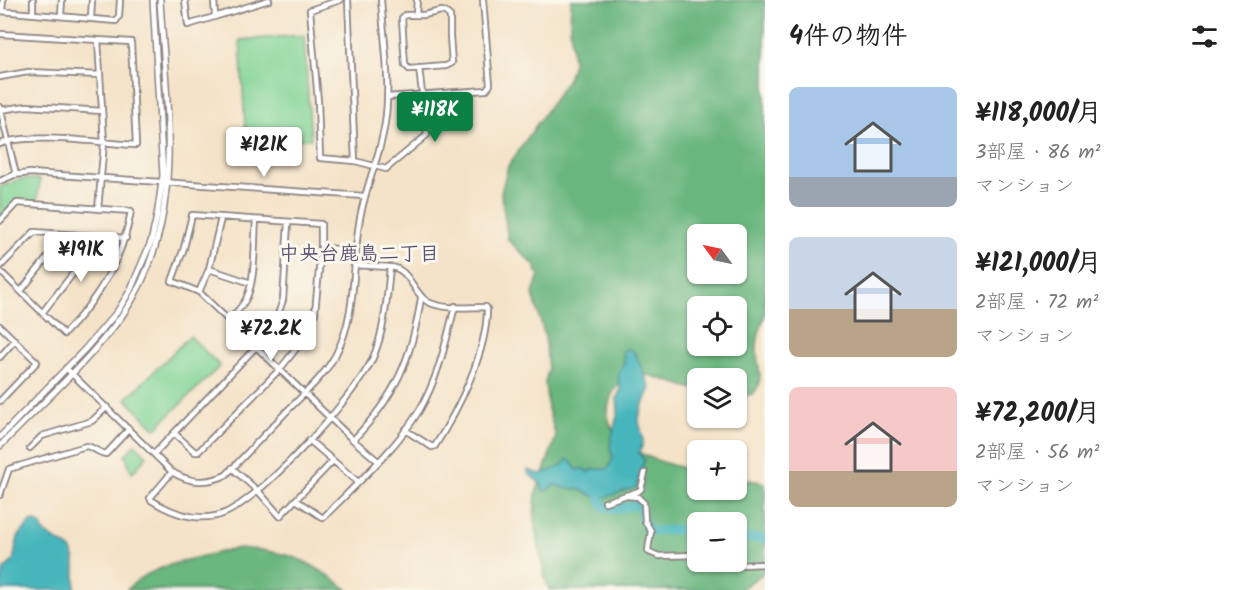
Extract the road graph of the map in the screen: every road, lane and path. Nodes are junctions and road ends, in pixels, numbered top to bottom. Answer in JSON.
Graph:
{"nodes":[{"id":1,"x":3,"y":0,"type":"edge"},
{"id":2,"x":33,"y":0,"type":"edge"},
{"id":3,"x":62,"y":0,"type":"edge"},
{"id":4,"x":92,"y":0,"type":"edge"},
{"id":5,"x":120,"y":0,"type":"edge"},
{"id":6,"x":153,"y":0,"type":"edge"},
{"id":7,"x":160,"y":0,"type":"edge"},
{"id":8,"x":185,"y":0,"type":"edge"},
{"id":9,"x":214,"y":0,"type":"edge"},
{"id":10,"x":243,"y":0,"type":"edge"},
{"id":11,"x":269,"y":0,"type":"edge"},
{"id":12,"x":340,"y":0,"type":"edge"},
{"id":13,"x":348,"y":0,"type":"edge"},
{"id":14,"x":381,"y":0,"type":"edge"},
{"id":15,"x":417,"y":0,"type":"edge"},
{"id":16,"x":483,"y":0,"type":"edge"},
{"id":17,"x":244,"y":8,"type":"junction"},
{"id":18,"x":1,"y":11,"type":"edge"},
{"id":19,"x":33,"y":13,"type":"junction"},
{"id":20,"x":416,"y":14,"type":"junction"},
{"id":21,"x":62,"y":15,"type":"junction"},
{"id":22,"x":215,"y":16,"type":"junction"},
{"id":23,"x":91,"y":18,"type":"junction"},
{"id":24,"x":0,"y":34,"type":"edge"},
{"id":25,"x":98,"y":40,"type":"junction"},
{"id":26,"x":419,"y":68,"type":"junction"},
{"id":27,"x":100,"y":75,"type":"junction"},
{"id":28,"x":0,"y":77,"type":"edge"},
{"id":29,"x":422,"y":94,"type":"junction"},
{"id":30,"x":387,"y":97,"type":"junction"},
{"id":31,"x":0,"y":109,"type":"edge"},
{"id":32,"x":102,"y":111,"type":"junction"},
{"id":33,"x":7,"y":140,"type":"junction"},
{"id":34,"x":104,"y":143,"type":"junction"},
{"id":35,"x":0,"y":144,"type":"edge"},
{"id":36,"x":355,"y":161,"type":"junction"},
{"id":37,"x":373,"y":167,"type":"junction"},
{"id":38,"x":16,"y":175,"type":"junction"},
{"id":39,"x":101,"y":178,"type":"junction"},
{"id":40,"x":0,"y":181,"type":"edge"},
{"id":41,"x":165,"y":182,"type":"junction"},
{"id":42,"x":364,"y":196,"type":"junction"},
{"id":43,"x":98,"y":209,"type":"junction"},
{"id":44,"x":221,"y":218,"type":"junction"},
{"id":45,"x":256,"y":220,"type":"junction"},
{"id":46,"x":0,"y":221,"type":"edge"},
{"id":47,"x":288,"y":223,"type":"junction"},
{"id":48,"x":61,"y":235,"type":"junction"},
{"id":49,"x":94,"y":236,"type":"junction"},
{"id":50,"x":126,"y":238,"type":"junction"},
{"id":51,"x":321,"y":248,"type":"junction"},
{"id":52,"x":356,"y":250,"type":"junction"},
{"id":53,"x":354,"y":265,"type":"junction"},
{"id":54,"x":0,"y":267,"type":"edge"},
{"id":55,"x":390,"y":267,"type":"junction"},
{"id":56,"x":209,"y":268,"type":"junction"},
{"id":57,"x":0,"y":271,"type":"edge"},
{"id":58,"x":251,"y":283,"type":"junction"},
{"id":59,"x":21,"y":291,"type":"junction"},
{"id":60,"x":199,"y":291,"type":"junction"},
{"id":61,"x":421,"y":298,"type":"junction"},
{"id":62,"x":455,"y":306,"type":"junction"},
{"id":63,"x":42,"y":313,"type":"junction"},
{"id":64,"x":230,"y":320,"type":"junction"},
{"id":65,"x":0,"y":326,"type":"edge"},
{"id":66,"x":15,"y":340,"type":"junction"},
{"id":67,"x":256,"y":347,"type":"junction"},
{"id":68,"x":0,"y":357,"type":"edge"},
{"id":69,"x":66,"y":368,"type":"junction"},
{"id":70,"x":280,"y":369,"type":"junction"},
{"id":71,"x":71,"y":373,"type":"junction"},
{"id":72,"x":305,"y":393,"type":"junction"},
{"id":73,"x":0,"y":400,"type":"edge"},
{"id":74,"x":107,"y":407,"type":"junction"},
{"id":75,"x":330,"y":418,"type":"junction"},
{"id":76,"x":129,"y":429,"type":"junction"},
{"id":77,"x":405,"y":430,"type":"junction"},
{"id":78,"x":174,"y":433,"type":"junction"},
{"id":79,"x":0,"y":437,"type":"edge"},
{"id":80,"x":309,"y":440,"type":"junction"},
{"id":81,"x":353,"y":440,"type":"junction"},
{"id":82,"x":0,"y":446,"type":"edge"},
{"id":83,"x":30,"y":448,"type":"dead end"},
{"id":84,"x":154,"y":454,"type":"junction"},
{"id":85,"x":378,"y":461,"type":"junction"},
{"id":86,"x":332,"y":462,"type":"junction"},
{"id":87,"x":232,"y":468,"type":"junction"},
{"id":88,"x":172,"y":472,"type":"junction"},
{"id":89,"x":645,"y":473,"type":"dead end"},
{"id":90,"x":358,"y":482,"type":"junction"},
{"id":91,"x":259,"y":492,"type":"junction"},
{"id":92,"x":0,"y":495,"type":"edge"},
{"id":93,"x":627,"y":496,"type":"junction"},
{"id":94,"x":296,"y":500,"type":"junction"},
{"id":95,"x":605,"y":502,"type":"dead end"},
{"id":96,"x":687,"y":555,"type":"edge"},
{"id":97,"x":765,"y":564,"type":"edge"},
{"id":98,"x":747,"y":565,"type":"edge"}],
"edges":[{"from":1,"to":18,"type":"street"},
{"from":2,"to":19,"type":"street"},
{"from":3,"to":21,"type":"street"},
{"from":4,"to":23,"type":"street"},
{"from":5,"to":23,"type":"street"},
{"from":6,"to":41,"type":"street"},
{"from":7,"to":41,"type":"street"},
{"from":8,"to":22,"type":"street"},
{"from":9,"to":22,"type":"street"},
{"from":10,"to":17,"type":"street"},
{"from":11,"to":17,"type":"street"},
{"from":12,"to":36,"type":"street"},
{"from":13,"to":36,"type":"street"},
{"from":14,"to":30,"type":"street"},
{"from":15,"to":20,"type":"street"},
{"from":16,"to":29,"type":"street"},
{"from":17,"to":22,"type":"street"},
{"from":18,"to":19,"type":"street"},
{"from":19,"to":21,"type":"street"},
{"from":20,"to":26,"type":"street"},
{"from":20,"to":26,"type":"street"},
{"from":21,"to":23,"type":"street"},
{"from":24,"to":25,"type":"street"},
{"from":25,"to":27,"type":"street"},
{"from":25,"to":34,"type":"street"},
{"from":26,"to":29,"type":"street"},
{"from":27,"to":28,"type":"street"},
{"from":27,"to":32,"type":"street"},
{"from":29,"to":30,"type":"street"},
{"from":29,"to":37,"type":"street"},
{"from":30,"to":37,"type":"street"},
{"from":31,"to":32,"type":"street"},
{"from":31,"to":33,"type":"street"},
{"from":32,"to":34,"type":"street"},
{"from":33,"to":34,"type":"street"},
{"from":33,"to":35,"type":"street"},
{"from":33,"to":38,"type":"street"},
{"from":34,"to":39,"type":"street"},
{"from":36,"to":37,"type":"street"},
{"from":37,"to":42,"type":"street"},
{"from":38,"to":39,"type":"street"},
{"from":38,"to":40,"type":"street"},
{"from":39,"to":41,"type":"street"},
{"from":39,"to":43,"type":"street"},
{"from":41,"to":42,"type":"street"},
{"from":41,"to":69,"type":"street"},
{"from":41,"to":71,"type":"street"},
{"from":42,"to":52,"type":"street"},
{"from":43,"to":46,"type":"street"},
{"from":43,"to":50,"type":"street"},
{"from":44,"to":45,"type":"street"},
{"from":44,"to":56,"type":"street"},
{"from":44,"to":60,"type":"street"},
{"from":45,"to":47,"type":"street"},
{"from":45,"to":58,"type":"street"},
{"from":47,"to":51,"type":"street"},
{"from":47,"to":67,"type":"street"},
{"from":48,"to":49,"type":"street"},
{"from":48,"to":54,"type":"street"},
{"from":48,"to":59,"type":"street"},
{"from":49,"to":50,"type":"street"},
{"from":49,"to":63,"type":"street"},
{"from":50,"to":63,"type":"street"},
{"from":51,"to":52,"type":"street"},
{"from":51,"to":70,"type":"street"},
{"from":52,"to":53,"type":"street"},
{"from":53,"to":55,"type":"street"},
{"from":53,"to":72,"type":"street"},
{"from":55,"to":61,"type":"street"},
{"from":55,"to":75,"type":"street"},
{"from":56,"to":58,"type":"street"},
{"from":56,"to":60,"type":"street"},
{"from":57,"to":59,"type":"street"},
{"from":58,"to":64,"type":"street"},
{"from":59,"to":63,"type":"street"},
{"from":60,"to":64,"type":"street"},
{"from":61,"to":62,"type":"street"},
{"from":61,"to":81,"type":"street"},
{"from":62,"to":77,"type":"street"},
{"from":62,"to":77,"type":"street"},
{"from":64,"to":67,"type":"street"},
{"from":65,"to":66,"type":"street"},
{"from":66,"to":68,"type":"street"},
{"from":66,"to":73,"type":"street"},
{"from":67,"to":70,"type":"street"},
{"from":67,"to":78,"type":"street"},
{"from":69,"to":71,"type":"street"},
{"from":69,"to":79,"type":"street"},
{"from":70,"to":72,"type":"street"},
{"from":70,"to":78,"type":"street"},
{"from":71,"to":74,"type":"street"},
{"from":71,"to":82,"type":"street"},
{"from":72,"to":75,"type":"street"},
{"from":72,"to":87,"type":"street"},
{"from":74,"to":76,"type":"street"},
{"from":74,"to":83,"type":"street"},
{"from":75,"to":80,"type":"street"},
{"from":75,"to":81,"type":"street"},
{"from":76,"to":84,"type":"street"},
{"from":76,"to":92,"type":"street"},
{"from":77,"to":85,"type":"street"},
{"from":78,"to":84,"type":"street"},
{"from":80,"to":86,"type":"street"},
{"from":80,"to":91,"type":"street"},
{"from":81,"to":85,"type":"street"},
{"from":84,"to":88,"type":"street"},
{"from":85,"to":90,"type":"street"},
{"from":86,"to":90,"type":"street"},
{"from":86,"to":94,"type":"street"},
{"from":87,"to":88,"type":"street"},
{"from":87,"to":91,"type":"street"},
{"from":88,"to":91,"type":"street"},
{"from":89,"to":93,"type":"street"},
{"from":90,"to":94,"type":"street"},
{"from":91,"to":94,"type":"street"},
{"from":93,"to":95,"type":"street"},
{"from":93,"to":96,"type":"street"},
{"from":97,"to":98,"type":"street"}]}
